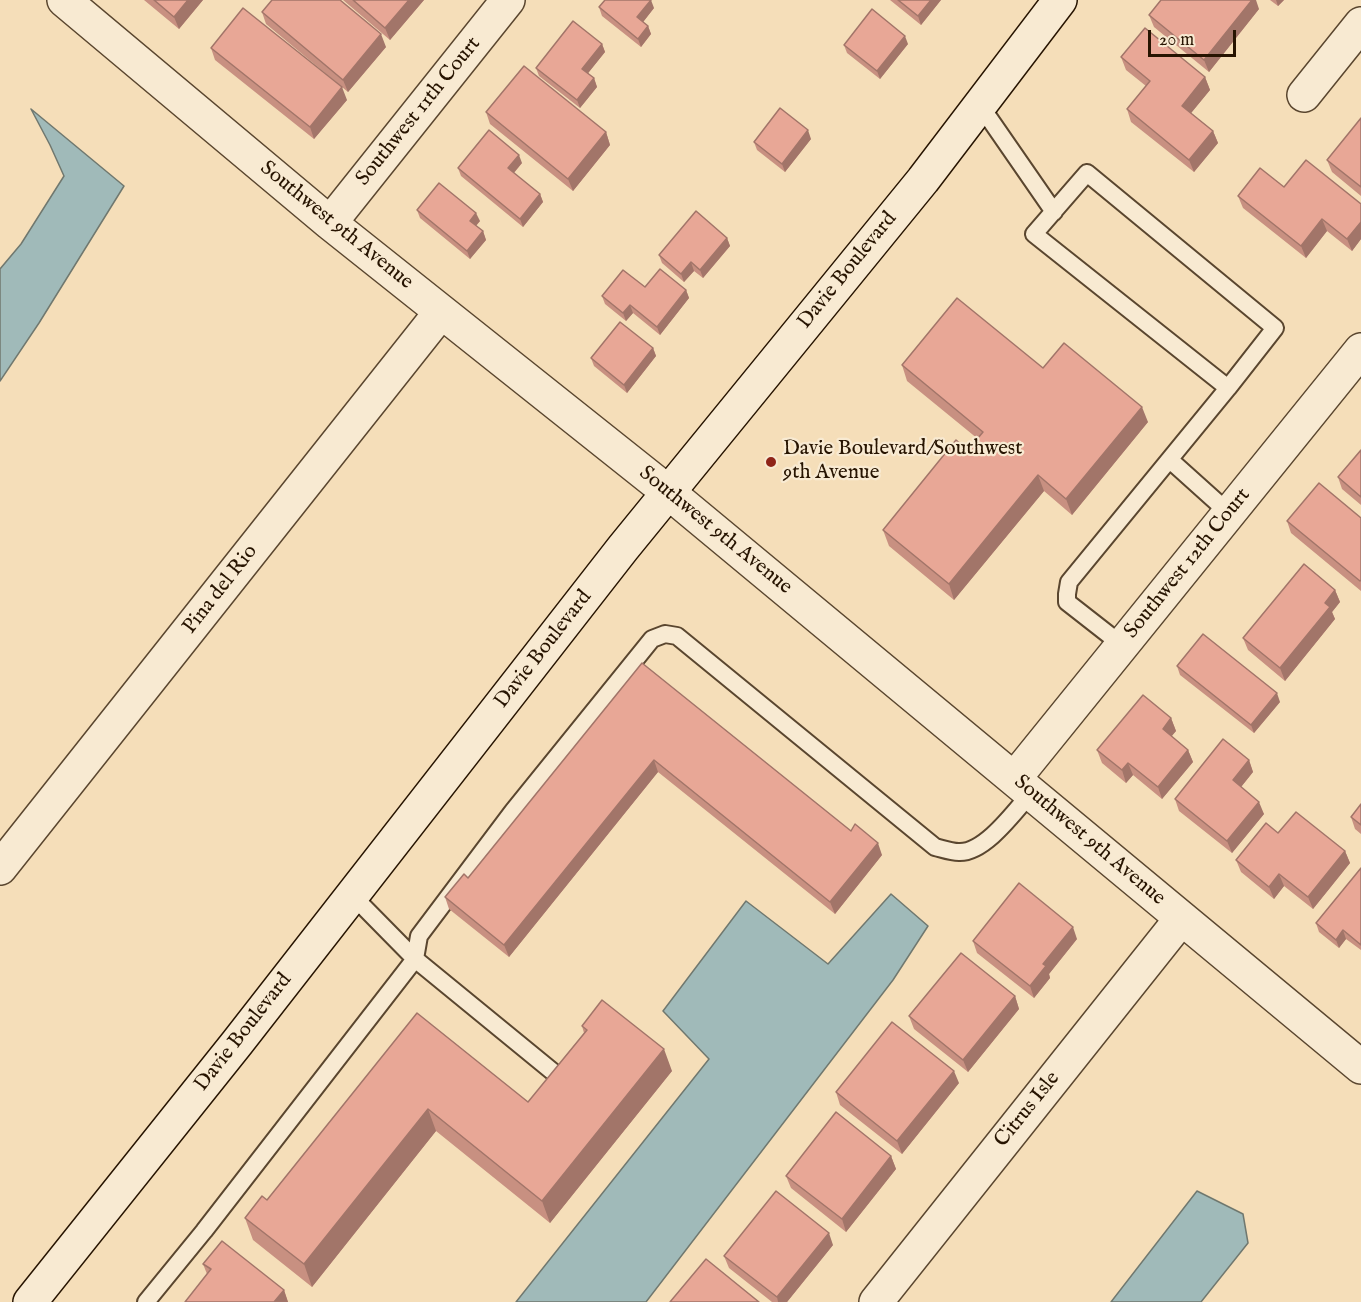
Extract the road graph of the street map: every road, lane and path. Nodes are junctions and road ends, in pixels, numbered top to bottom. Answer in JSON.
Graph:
{"nodes":[{"id":1,"x":64,"y":0,"type":"edge"},
{"id":2,"x":508,"y":0,"type":"edge"},
{"id":3,"x":1060,"y":0,"type":"edge"},
{"id":4,"x":1361,"y":24,"type":"edge"},
{"id":5,"x":1304,"y":95,"type":"dead end"},
{"id":6,"x":980,"y":105,"type":"junction"},
{"id":7,"x":1054,"y":212,"type":"junction"},
{"id":8,"x":330,"y":223,"type":"junction"},
{"id":9,"x":441,"y":312,"type":"junction"},
{"id":10,"x":1361,"y":350,"type":"edge"},
{"id":11,"x":1228,"y":388,"type":"junction"},
{"id":12,"x":1170,"y":460,"type":"junction"},
{"id":13,"x":668,"y":492,"type":"junction"},
{"id":14,"x":1229,"y":513,"type":"junction"},
{"id":15,"x":1122,"y":645,"type":"junction"},
{"id":16,"x":1023,"y":786,"type":"junction"},
{"id":17,"x":0,"y":868,"type":"edge"},
{"id":18,"x":352,"y":895,"type":"junction"},
{"id":19,"x":1181,"y":919,"type":"junction"},
{"id":20,"x":415,"y":959,"type":"junction"},
{"id":21,"x":1361,"y":1067,"type":"edge"},
{"id":22,"x":558,"y":1076,"type":"edge"},
{"id":23,"x":30,"y":1302,"type":"edge"},
{"id":24,"x":146,"y":1302,"type":"edge"},
{"id":25,"x":876,"y":1302,"type":"edge"}],
"edges":[{"from":1,"to":8,"type":"street","name":"Southwest 9th Avenue"},
{"from":2,"to":8,"type":"street","name":"Southwest 11th Court"},
{"from":3,"to":6,"type":"street","name":"Davie Boulevard"},
{"from":4,"to":5,"type":"street"},
{"from":6,"to":7,"type":"lane"},
{"from":6,"to":13,"type":"street","name":"Davie Boulevard"},
{"from":7,"to":11,"type":"lane"},
{"from":7,"to":11,"type":"lane"},
{"from":8,"to":9,"type":"street","name":"Southwest 9th Avenue"},
{"from":9,"to":13,"type":"street","name":"Southwest 9th Avenue"},
{"from":9,"to":17,"type":"street","name":"Pina del Rio"},
{"from":10,"to":14,"type":"street","name":"Southwest 12th Court"},
{"from":11,"to":12,"type":"lane"},
{"from":12,"to":14,"type":"lane"},
{"from":12,"to":15,"type":"lane"},
{"from":13,"to":16,"type":"street","name":"Southwest 9th Avenue"},
{"from":13,"to":18,"type":"street","name":"Davie Boulevard"},
{"from":14,"to":15,"type":"street","name":"Southwest 12th Court"},
{"from":15,"to":16,"type":"street","name":"Southwest 12th Court"},
{"from":16,"to":19,"type":"street","name":"Southwest 9th Avenue"},
{"from":16,"to":20,"type":"lane"},
{"from":18,"to":20,"type":"lane"},
{"from":18,"to":23,"type":"street","name":"Davie Boulevard"},
{"from":19,"to":21,"type":"street","name":"Southwest 9th Avenue"},
{"from":19,"to":25,"type":"street","name":"Citrus Isle"},
{"from":20,"to":22,"type":"lane"},
{"from":20,"to":24,"type":"lane"}]}
